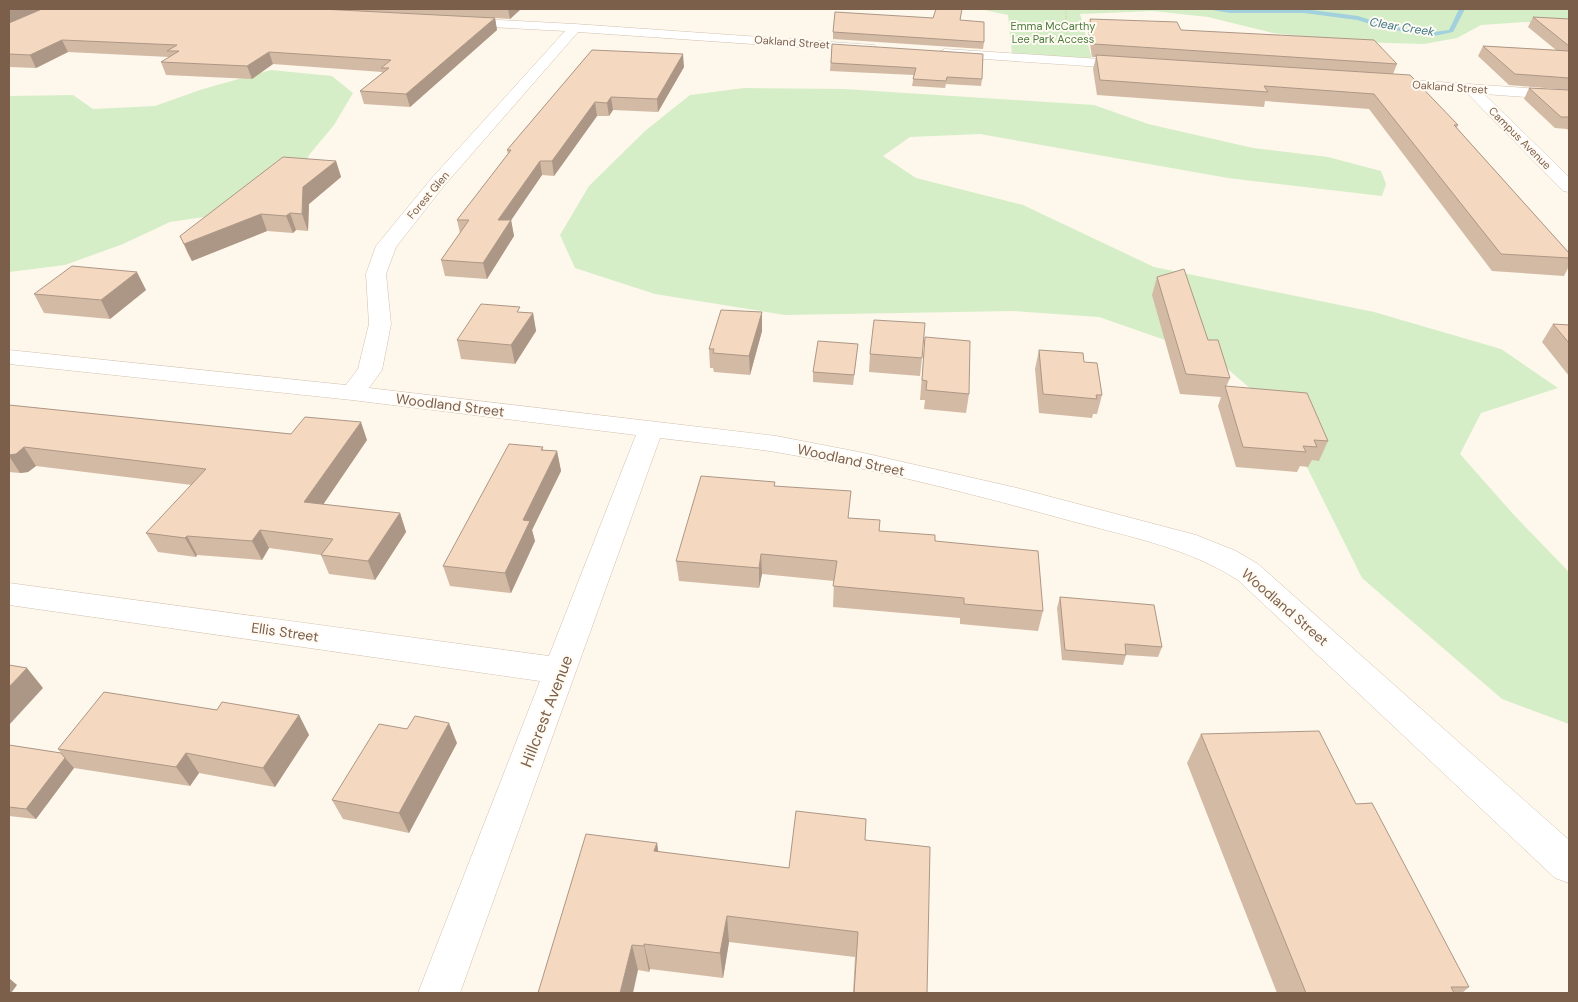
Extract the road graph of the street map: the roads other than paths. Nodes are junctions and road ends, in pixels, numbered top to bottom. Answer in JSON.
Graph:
{"nodes":[{"id":1,"x":58,"y":9,"type":"edge"},
{"id":2,"x":224,"y":9,"type":"edge"},
{"id":3,"x":575,"y":28,"type":"junction"},
{"id":4,"x":9,"y":32,"type":"edge"},
{"id":5,"x":886,"y":49,"type":"edge"},
{"id":6,"x":936,"y":52,"type":"edge"},
{"id":7,"x":1144,"y":66,"type":"edge"},
{"id":8,"x":1371,"y":81,"type":"edge"},
{"id":9,"x":1470,"y":88,"type":"junction"},
{"id":10,"x":1569,"y":95,"type":"edge"},
{"id":11,"x":1569,"y":187,"type":"edge"},
{"id":12,"x":9,"y":357,"type":"edge"},
{"id":13,"x":352,"y":393,"type":"junction"},
{"id":14,"x":650,"y":428,"type":"junction"},
{"id":15,"x":9,"y":594,"type":"edge"},
{"id":16,"x":561,"y":671,"type":"junction"},
{"id":17,"x":1569,"y":864,"type":"edge"},
{"id":18,"x":439,"y":993,"type":"edge"}],
"edges":[{"from":1,"to":4,"type":"street"},
{"from":2,"to":3,"type":"street","name":"Oakland Street"},
{"from":3,"to":5,"type":"street","name":"Oakland Street"},
{"from":3,"to":13,"type":"street","name":"Forest Glen"},
{"from":6,"to":7,"type":"street"},
{"from":8,"to":9,"type":"street","name":"Oakland Street"},
{"from":9,"to":10,"type":"street","name":"Oakland Street"},
{"from":9,"to":11,"type":"street","name":"Campus Avenue"},
{"from":12,"to":13,"type":"street","name":"Woodland Street"},
{"from":13,"to":14,"type":"street","name":"Woodland Street"},
{"from":14,"to":16,"type":"street","name":"Hillcrest Avenue"},
{"from":14,"to":17,"type":"street","name":"Woodland Street"},
{"from":15,"to":16,"type":"street","name":"Ellis Street"},
{"from":16,"to":18,"type":"street","name":"Hillcrest Avenue"}]}
